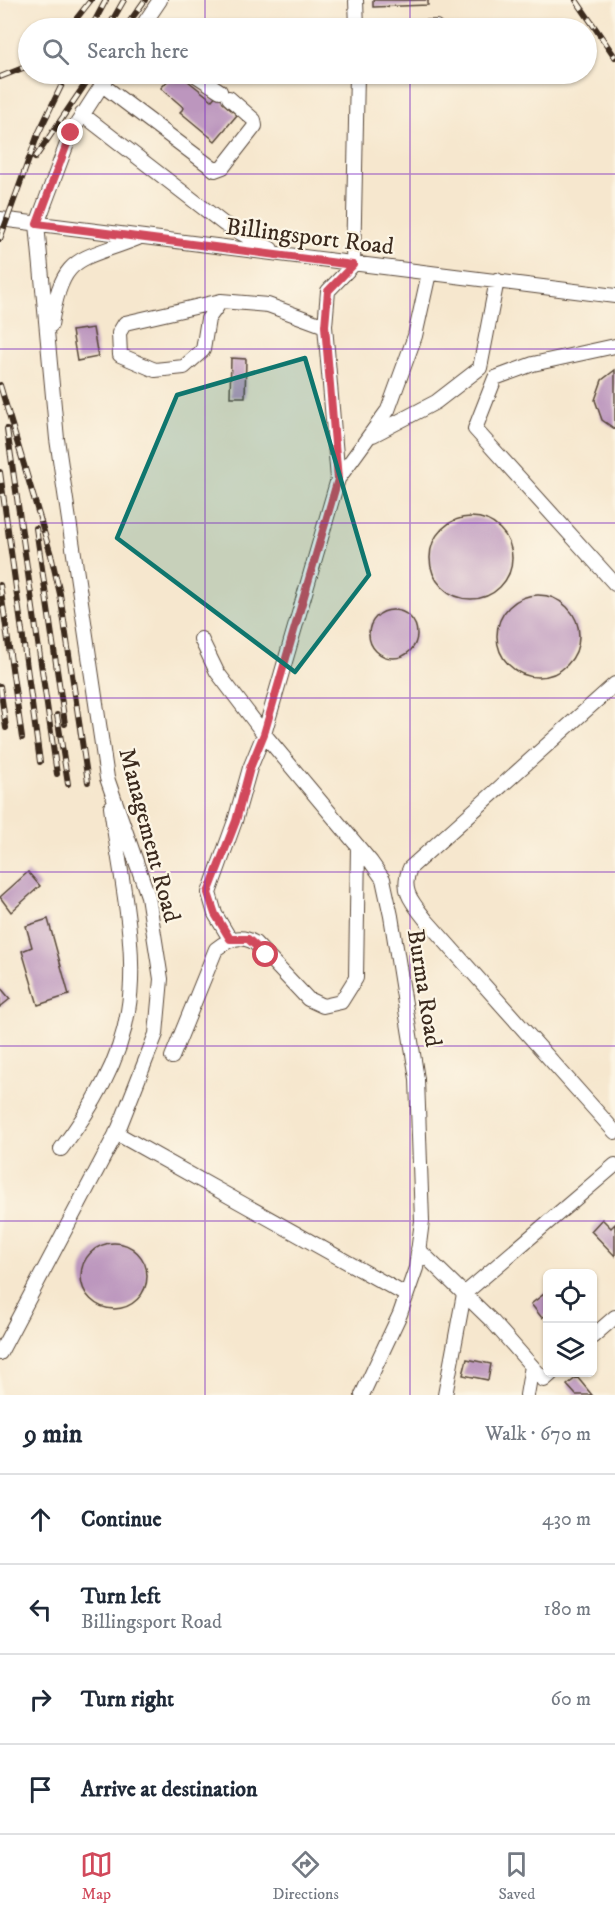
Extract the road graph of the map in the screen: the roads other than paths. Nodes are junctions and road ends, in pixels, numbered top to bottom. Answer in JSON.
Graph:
{"nodes":[{"id":1,"x":160,"y":0,"type":"edge"},
{"id":2,"x":356,"y":0,"type":"edge"},
{"id":3,"x":148,"y":18,"type":"edge"},
{"id":4,"x":357,"y":18,"type":"edge"},
{"id":5,"x":102,"y":84,"type":"edge"},
{"id":6,"x":111,"y":84,"type":"edge"},
{"id":7,"x":209,"y":84,"type":"edge"},
{"id":8,"x":357,"y":84,"type":"edge"},
{"id":9,"x":82,"y":114,"type":"junction"},
{"id":10,"x":0,"y":219,"type":"edge"},
{"id":11,"x":37,"y":224,"type":"junction"},
{"id":12,"x":142,"y":237,"type":"junction"},
{"id":13,"x":284,"y":255,"type":"junction"},
{"id":14,"x":353,"y":265,"type":"junction"},
{"id":15,"x":429,"y":273,"type":"junction"},
{"id":16,"x":497,"y":280,"type":"junction"},
{"id":17,"x":615,"y":296,"type":"edge"},
{"id":18,"x":221,"y":301,"type":"junction"},
{"id":19,"x":325,"y":326,"type":"junction"},
{"id":20,"x":48,"y":345,"type":"junction"},
{"id":21,"x":615,"y":346,"type":"edge"},
{"id":22,"x":368,"y":438,"type":"junction"},
{"id":23,"x":338,"y":479,"type":"junction"},
{"id":24,"x":615,"y":584,"type":"edge"},
{"id":25,"x":201,"y":639,"type":"dead end"},
{"id":26,"x":615,"y":684,"type":"edge"},
{"id":27,"x":264,"y":734,"type":"junction"},
{"id":28,"x":107,"y":778,"type":"junction"},
{"id":29,"x":358,"y":846,"type":"junction"},
{"id":30,"x":230,"y":939,"type":"junction"},
{"id":31,"x":172,"y":1057,"type":"dead end"},
{"id":32,"x":615,"y":1132,"type":"edge"},
{"id":33,"x":116,"y":1133,"type":"junction"},
{"id":34,"x":62,"y":1149,"type":"dead end"},
{"id":35,"x":615,"y":1166,"type":"edge"},
{"id":36,"x":418,"y":1249,"type":"junction"},
{"id":37,"x":464,"y":1294,"type":"junction"},
{"id":38,"x":406,"y":1295,"type":"junction"},
{"id":39,"x":615,"y":1317,"type":"edge"},
{"id":40,"x":597,"y":1333,"type":"edge"},
{"id":41,"x":0,"y":1353,"type":"edge"},
{"id":42,"x":532,"y":1366,"type":"junction"},
{"id":43,"x":547,"y":1377,"type":"edge"},
{"id":44,"x":362,"y":1395,"type":"edge"},
{"id":45,"x":445,"y":1395,"type":"edge"},
{"id":46,"x":527,"y":1395,"type":"edge"}],
"edges":[{"from":1,"to":3,"type":"street"},
{"from":2,"to":4,"type":"street"},
{"from":5,"to":9,"type":"street"},
{"from":6,"to":7,"type":"street"},
{"from":8,"to":14,"type":"street"},
{"from":9,"to":11,"type":"street"},
{"from":9,"to":13,"type":"street"},
{"from":10,"to":11,"type":"street","name":"Billingsport Road"},
{"from":11,"to":12,"type":"street","name":"Billingsport Road"},
{"from":11,"to":20,"type":"street"},
{"from":12,"to":13,"type":"street","name":"Billingsport Road"},
{"from":12,"to":20,"type":"street"},
{"from":13,"to":14,"type":"street","name":"Billingsport Road"},
{"from":14,"to":15,"type":"street","name":"Billingsport Road"},
{"from":14,"to":19,"type":"street"},
{"from":15,"to":16,"type":"street","name":"Billingsport Road"},
{"from":15,"to":22,"type":"street"},
{"from":16,"to":17,"type":"street","name":"Billingsport Road"},
{"from":16,"to":22,"type":"street"},
{"from":18,"to":18,"type":"street"},
{"from":18,"to":19,"type":"street"},
{"from":19,"to":23,"type":"street"},
{"from":20,"to":28,"type":"street","name":"Management Road"},
{"from":21,"to":24,"type":"street"},
{"from":22,"to":23,"type":"street"},
{"from":23,"to":27,"type":"street"},
{"from":25,"to":27,"type":"street","name":"Burma Road"},
{"from":26,"to":32,"type":"street"},
{"from":27,"to":29,"type":"street","name":"Burma Road"},
{"from":27,"to":30,"type":"street"},
{"from":28,"to":33,"type":"street","name":"Management Road"},
{"from":28,"to":34,"type":"street"},
{"from":29,"to":30,"type":"street"},
{"from":29,"to":36,"type":"street","name":"Burma Road"},
{"from":30,"to":31,"type":"street"},
{"from":33,"to":38,"type":"street"},
{"from":33,"to":41,"type":"street","name":"Management Road"},
{"from":35,"to":37,"type":"street"},
{"from":36,"to":37,"type":"street"},
{"from":36,"to":38,"type":"street","name":"Burma Road"},
{"from":37,"to":42,"type":"street"},
{"from":37,"to":45,"type":"street"},
{"from":38,"to":44,"type":"street","name":"Burma Road"},
{"from":39,"to":40,"type":"street"},
{"from":42,"to":43,"type":"street"},
{"from":42,"to":46,"type":"street"}]}
